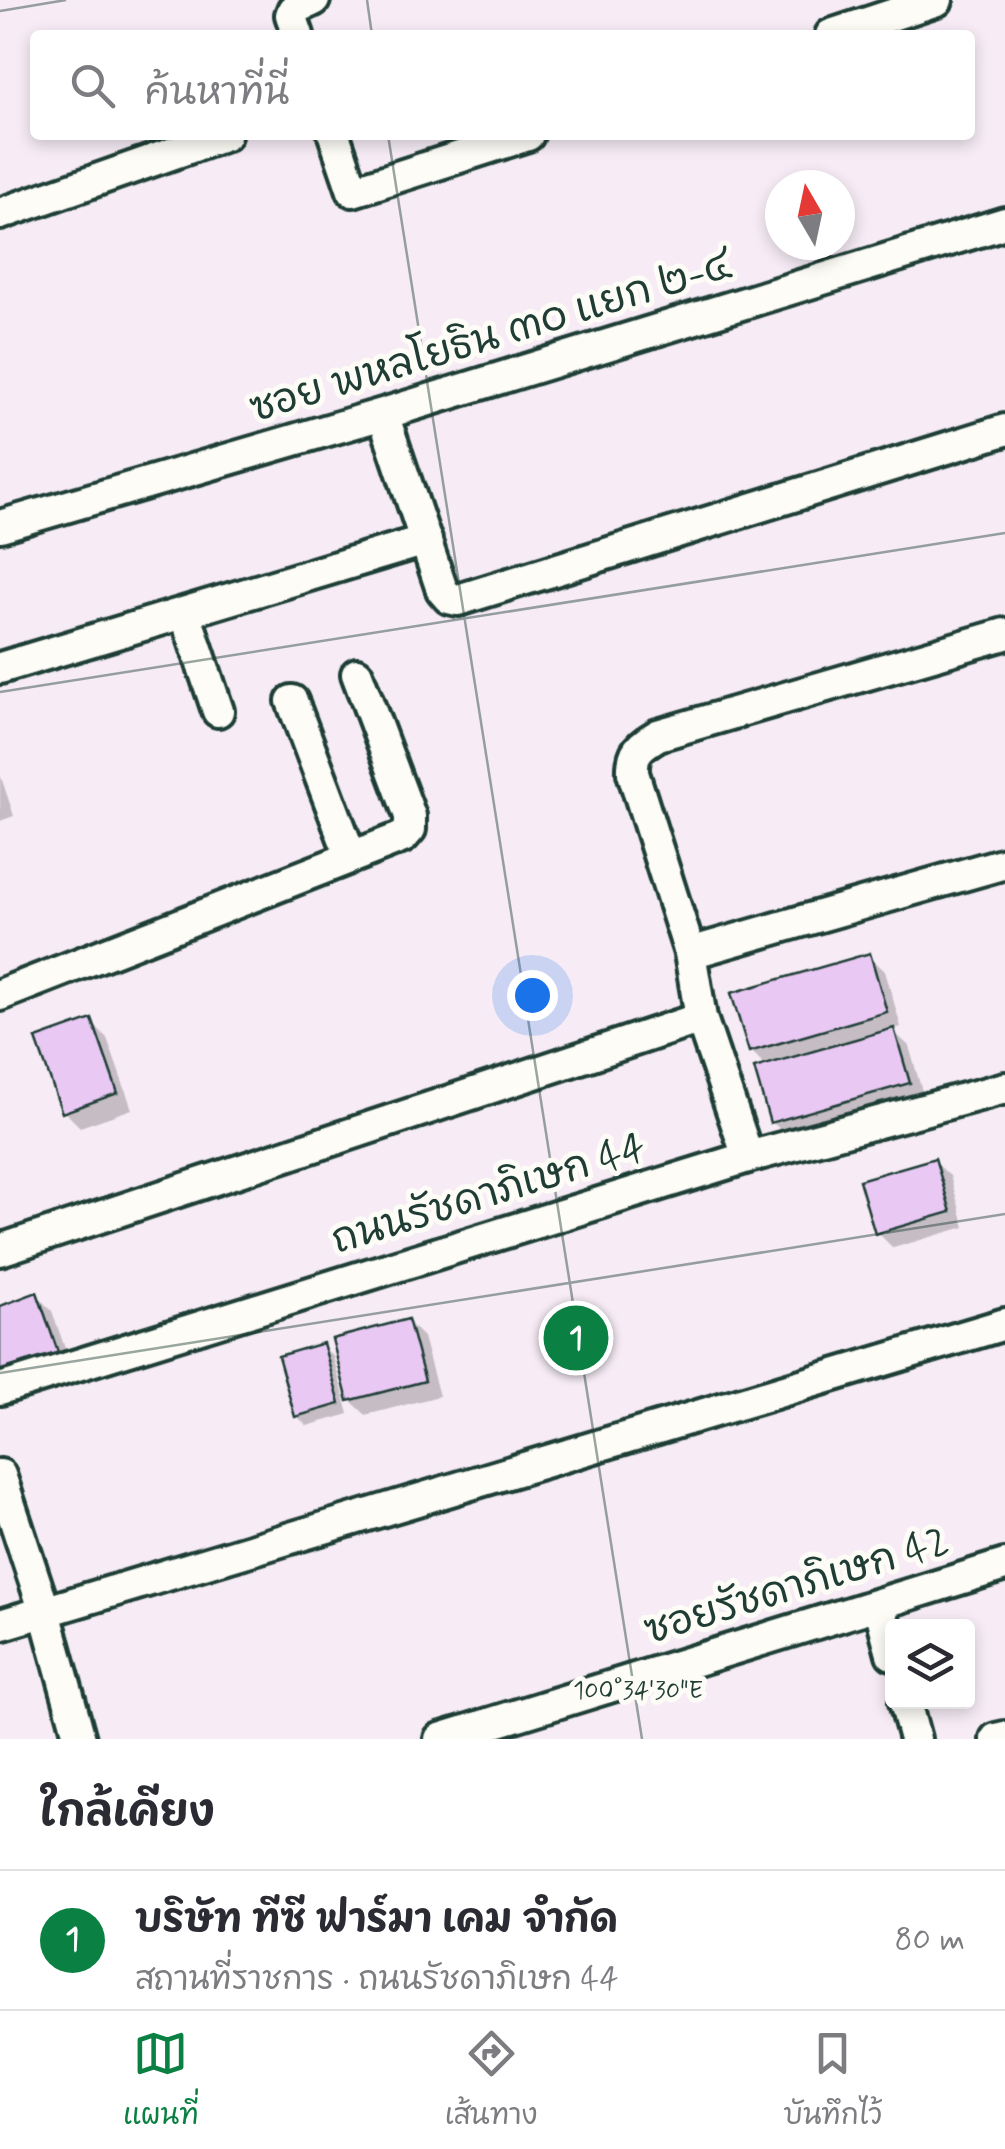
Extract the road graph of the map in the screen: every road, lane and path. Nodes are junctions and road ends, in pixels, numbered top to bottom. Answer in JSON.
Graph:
{"nodes":[{"id":1,"x":937,"y":0,"type":"edge"},
{"id":2,"x":845,"y":30,"type":"edge"},
{"id":3,"x":212,"y":140,"type":"edge"},
{"id":4,"x":336,"y":140,"type":"edge"},
{"id":5,"x":512,"y":140,"type":"edge"},
{"id":6,"x":0,"y":214,"type":"edge"},
{"id":7,"x":1005,"y":223,"type":"edge"},
{"id":8,"x":383,"y":414,"type":"junction"},
{"id":9,"x":1005,"y":430,"type":"edge"},
{"id":10,"x":0,"y":526,"type":"edge"},
{"id":11,"x":426,"y":540,"type":"junction"},
{"id":12,"x":186,"y":613,"type":"junction"},
{"id":13,"x":1005,"y":634,"type":"edge"},
{"id":14,"x":0,"y":668,"type":"edge"},
{"id":15,"x":357,"y":674,"type":"dead end"},
{"id":16,"x":292,"y":701,"type":"dead end"},
{"id":17,"x":218,"y":710,"type":"dead end"},
{"id":18,"x":351,"y":857,"type":"junction"},
{"id":19,"x":1005,"y":863,"type":"edge"},
{"id":20,"x":690,"y":953,"type":"junction"},
{"id":21,"x":0,"y":995,"type":"edge"},
{"id":22,"x":700,"y":1018,"type":"junction"},
{"id":23,"x":1005,"y":1088,"type":"edge"},
{"id":24,"x":748,"y":1157,"type":"junction"},
{"id":25,"x":0,"y":1250,"type":"edge"},
{"id":26,"x":1005,"y":1324,"type":"edge"},
{"id":27,"x":0,"y":1388,"type":"edge"},
{"id":28,"x":0,"y":1476,"type":"edge"},
{"id":29,"x":1005,"y":1565,"type":"edge"},
{"id":30,"x":879,"y":1604,"type":"junction"},
{"id":31,"x":45,"y":1612,"type":"junction"},
{"id":32,"x":0,"y":1626,"type":"edge"},
{"id":33,"x":885,"y":1627,"type":"edge"},
{"id":34,"x":907,"y":1709,"type":"edge"},
{"id":35,"x":1005,"y":1736,"type":"edge"},
{"id":36,"x":80,"y":1739,"type":"edge"},
{"id":37,"x":440,"y":1739,"type":"edge"},
{"id":38,"x":915,"y":1739,"type":"edge"},
{"id":39,"x":996,"y":1739,"type":"edge"}],
"edges":[{"from":1,"to":2,"type":"street"},
{"from":3,"to":6,"type":"street"},
{"from":4,"to":5,"type":"street"},
{"from":7,"to":8,"type":"street","name":"ซอย พหลโยธิน ๓๐ แยก ๒-๔"},
{"from":8,"to":10,"type":"street","name":"ซอย พหลโยธิน ๓๐ แยก ๒-๔"},
{"from":8,"to":11,"type":"street"},
{"from":9,"to":11,"type":"street"},
{"from":11,"to":12,"type":"street"},
{"from":12,"to":14,"type":"street"},
{"from":12,"to":17,"type":"street"},
{"from":13,"to":20,"type":"street"},
{"from":15,"to":18,"type":"street"},
{"from":16,"to":18,"type":"street"},
{"from":18,"to":21,"type":"street"},
{"from":19,"to":20,"type":"street"},
{"from":20,"to":22,"type":"street"},
{"from":22,"to":24,"type":"street"},
{"from":22,"to":25,"type":"street"},
{"from":23,"to":24,"type":"street","name":"ถนนรัชดาภิเษก 44"},
{"from":24,"to":27,"type":"street","name":"ถนนรัชดาภิเษก 44"},
{"from":26,"to":31,"type":"street"},
{"from":28,"to":31,"type":"street"},
{"from":29,"to":30,"type":"street","name":"ซอยรัชดาภิเษก 42"},
{"from":30,"to":33,"type":"street"},
{"from":30,"to":37,"type":"street","name":"ซอยรัชดาภิเษก 42"},
{"from":31,"to":32,"type":"street"},
{"from":31,"to":36,"type":"street"},
{"from":34,"to":38,"type":"street"},
{"from":35,"to":39,"type":"street"}]}
